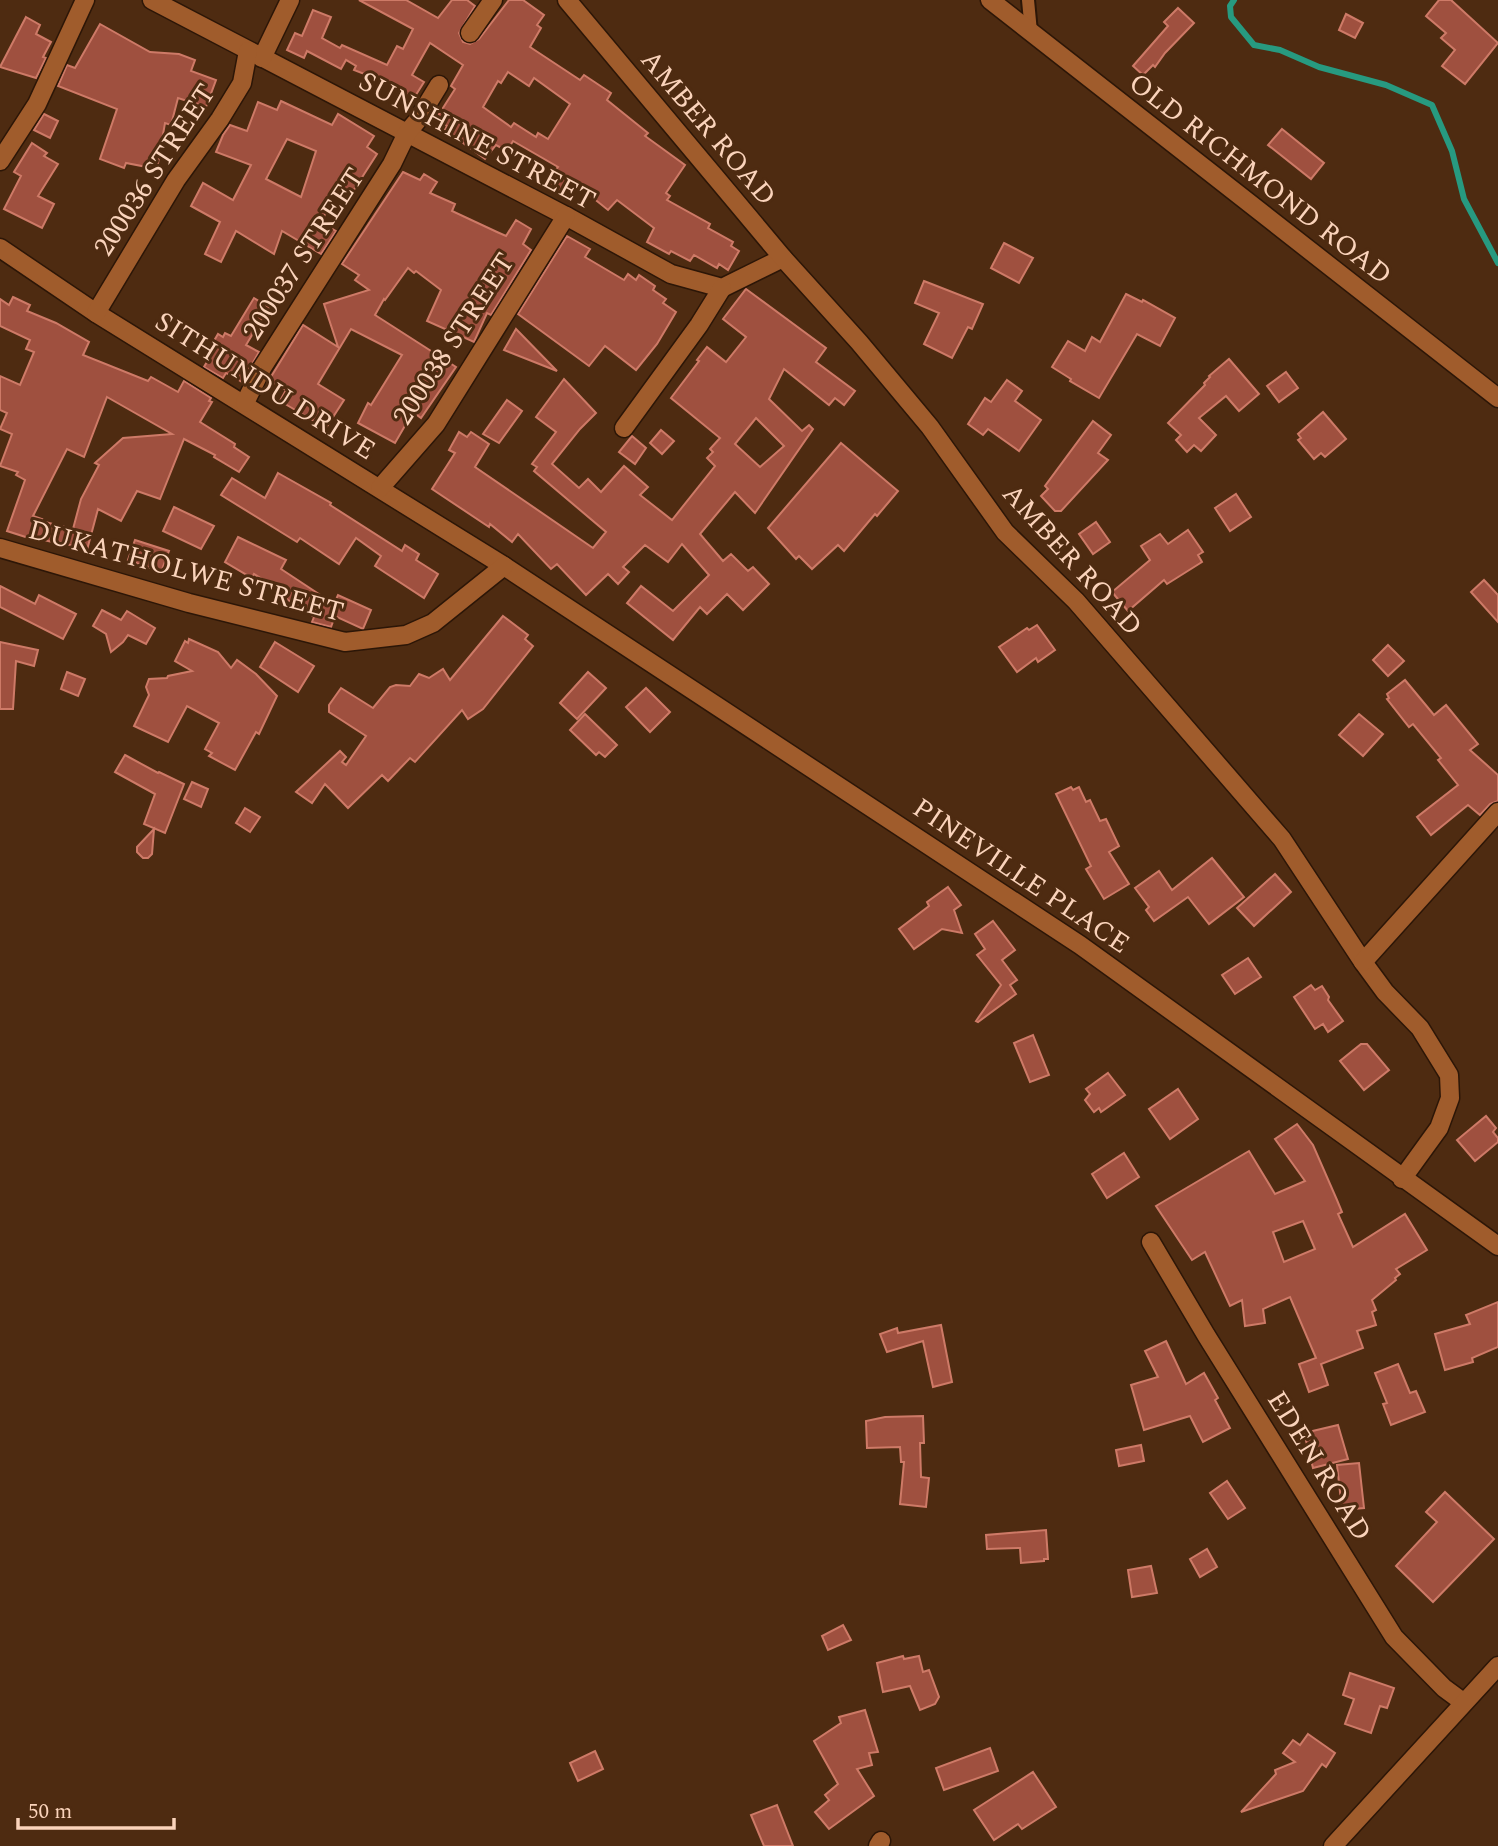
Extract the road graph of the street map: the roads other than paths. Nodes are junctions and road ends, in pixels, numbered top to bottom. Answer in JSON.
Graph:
{"nodes":[{"id":1,"x":85,"y":0,"type":"edge"},
{"id":2,"x":152,"y":0,"type":"edge"},
{"id":3,"x":289,"y":0,"type":"edge"},
{"id":4,"x":493,"y":0,"type":"edge"},
{"id":5,"x":567,"y":0,"type":"edge"},
{"id":6,"x":990,"y":0,"type":"edge"},
{"id":7,"x":1027,"y":0,"type":"edge"},
{"id":8,"x":1031,"y":32,"type":"junction"},
{"id":9,"x":470,"y":33,"type":"dead end"},
{"id":10,"x":255,"y":55,"type":"junction"},
{"id":11,"x":439,"y":85,"type":"dead end"},
{"id":12,"x":407,"y":133,"type":"junction"},
{"id":13,"x":0,"y":161,"type":"edge"},
{"id":14,"x":566,"y":216,"type":"junction"},
{"id":15,"x":0,"y":248,"type":"edge"},
{"id":16,"x":782,"y":258,"type":"junction"},
{"id":17,"x":722,"y":288,"type":"junction"},
{"id":18,"x":96,"y":313,"type":"junction"},
{"id":19,"x":1498,"y":398,"type":"edge"},
{"id":20,"x":245,"y":404,"type":"junction"},
{"id":21,"x":624,"y":428,"type":"dead end"},
{"id":22,"x":380,"y":488,"type":"junction"},
{"id":23,"x":0,"y":548,"type":"edge"},
{"id":24,"x":504,"y":566,"type":"junction"},
{"id":25,"x":1498,"y":812,"type":"edge"},
{"id":26,"x":1363,"y":962,"type":"junction"},
{"id":27,"x":1402,"y":1179,"type":"junction"},
{"id":28,"x":1151,"y":1242,"type":"dead end"},
{"id":29,"x":1498,"y":1247,"type":"edge"},
{"id":30,"x":1496,"y":1673,"type":"edge"},
{"id":31,"x":1463,"y":1702,"type":"junction"},
{"id":32,"x":1333,"y":1846,"type":"edge"}],
"edges":[{"from":1,"to":13,"type":"street"},
{"from":2,"to":10,"type":"street","name":"SUNSHINE STREET"},
{"from":3,"to":10,"type":"street","name":"200036 STREET"},
{"from":4,"to":9,"type":"street"},
{"from":5,"to":16,"type":"street","name":"AMBER ROAD"},
{"from":6,"to":8,"type":"street","name":"OLD RICHMOND ROAD"},
{"from":7,"to":8,"type":"lane"},
{"from":8,"to":19,"type":"street","name":"OLD RICHMOND ROAD"},
{"from":10,"to":12,"type":"street","name":"SUNSHINE STREET"},
{"from":10,"to":18,"type":"street","name":"200036 STREET"},
{"from":11,"to":12,"type":"street","name":"200037 STREET"},
{"from":12,"to":14,"type":"street","name":"SUNSHINE STREET"},
{"from":12,"to":20,"type":"street","name":"200037 STREET"},
{"from":14,"to":17,"type":"street","name":"SUNSHINE STREET"},
{"from":14,"to":22,"type":"street","name":"200038 STREET"},
{"from":15,"to":18,"type":"street","name":"SITHUNDU DRIVE"},
{"from":16,"to":17,"type":"street"},
{"from":16,"to":26,"type":"street","name":"AMBER ROAD"},
{"from":17,"to":21,"type":"street"},
{"from":18,"to":20,"type":"street","name":"SITHUNDU DRIVE"},
{"from":20,"to":22,"type":"street","name":"SITHUNDU DRIVE"},
{"from":22,"to":24,"type":"street","name":"SITHUNDU DRIVE"},
{"from":23,"to":24,"type":"street","name":"DUKATHOLWE STREET"},
{"from":24,"to":27,"type":"street","name":"PINEVILLE PLACE"},
{"from":25,"to":26,"type":"street"},
{"from":26,"to":27,"type":"street","name":"AMBER ROAD"},
{"from":27,"to":29,"type":"street","name":"PINEVILLE PLACE"},
{"from":28,"to":31,"type":"street","name":"EDEN ROAD"},
{"from":30,"to":31,"type":"street"},
{"from":31,"to":32,"type":"street"}]}
